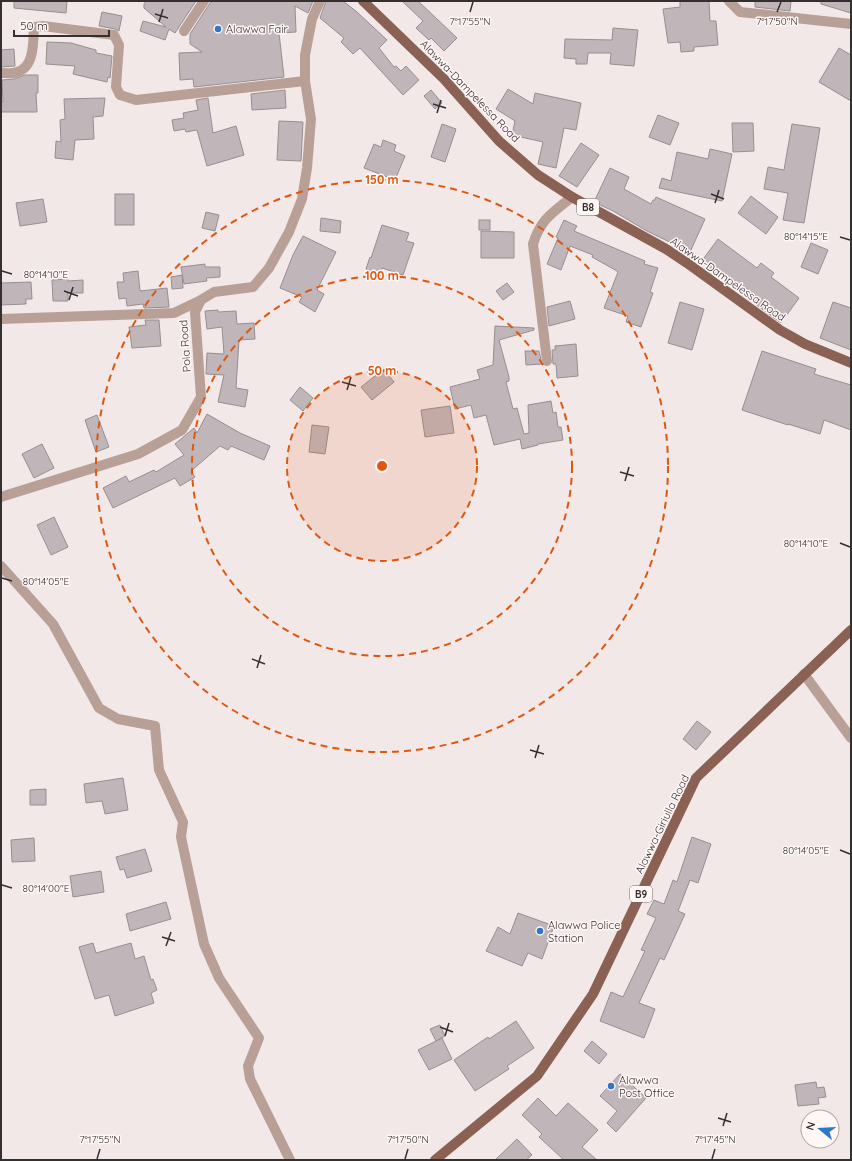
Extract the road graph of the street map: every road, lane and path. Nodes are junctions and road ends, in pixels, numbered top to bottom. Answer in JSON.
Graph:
{"nodes":[{"id":1,"x":204,"y":1,"type":"edge"},
{"id":2,"x":320,"y":1,"type":"edge"},
{"id":3,"x":363,"y":1,"type":"edge"},
{"id":4,"x":729,"y":1,"type":"edge"},
{"id":5,"x":851,"y":24,"type":"edge"},
{"id":6,"x":184,"y":31,"type":"dead end"},
{"id":7,"x":1,"y":73,"type":"edge"},
{"id":8,"x":305,"y":82,"type":"junction"},
{"id":9,"x":572,"y":197,"type":"junction"},
{"id":10,"x":201,"y":300,"type":"junction"},
{"id":11,"x":1,"y":319,"type":"edge"},
{"id":12,"x":547,"y":361,"type":"dead end"},
{"id":13,"x":851,"y":363,"type":"edge"},
{"id":14,"x":1,"y":497,"type":"edge"},
{"id":15,"x":1,"y":566,"type":"edge"},
{"id":16,"x":851,"y":630,"type":"edge"},
{"id":17,"x":804,"y":674,"type":"junction"},
{"id":18,"x":851,"y":738,"type":"edge"},
{"id":19,"x":290,"y":1160,"type":"edge"},
{"id":20,"x":436,"y":1160,"type":"edge"}],
"edges":[{"from":1,"to":6,"type":"street"},
{"from":2,"to":8,"type":"street"},
{"from":3,"to":9,"type":"main road","name":"Alawwa-Dampelessa Road","number":"B8"},
{"from":4,"to":5,"type":"street"},
{"from":7,"to":8,"type":"street"},
{"from":8,"to":10,"type":"street"},
{"from":9,"to":12,"type":"street"},
{"from":9,"to":13,"type":"main road","name":"Alawwa-Dampelessa Road","number":"B8"},
{"from":10,"to":11,"type":"street"},
{"from":10,"to":14,"type":"street","name":"Pola Road"},
{"from":15,"to":19,"type":"street"},
{"from":16,"to":17,"type":"main road","name":"Alawwa-Giriulla Road","number":"B9"},
{"from":17,"to":18,"type":"street"},
{"from":17,"to":20,"type":"main road","name":"Alawwa-Giriulla Road","number":"B9"}]}
